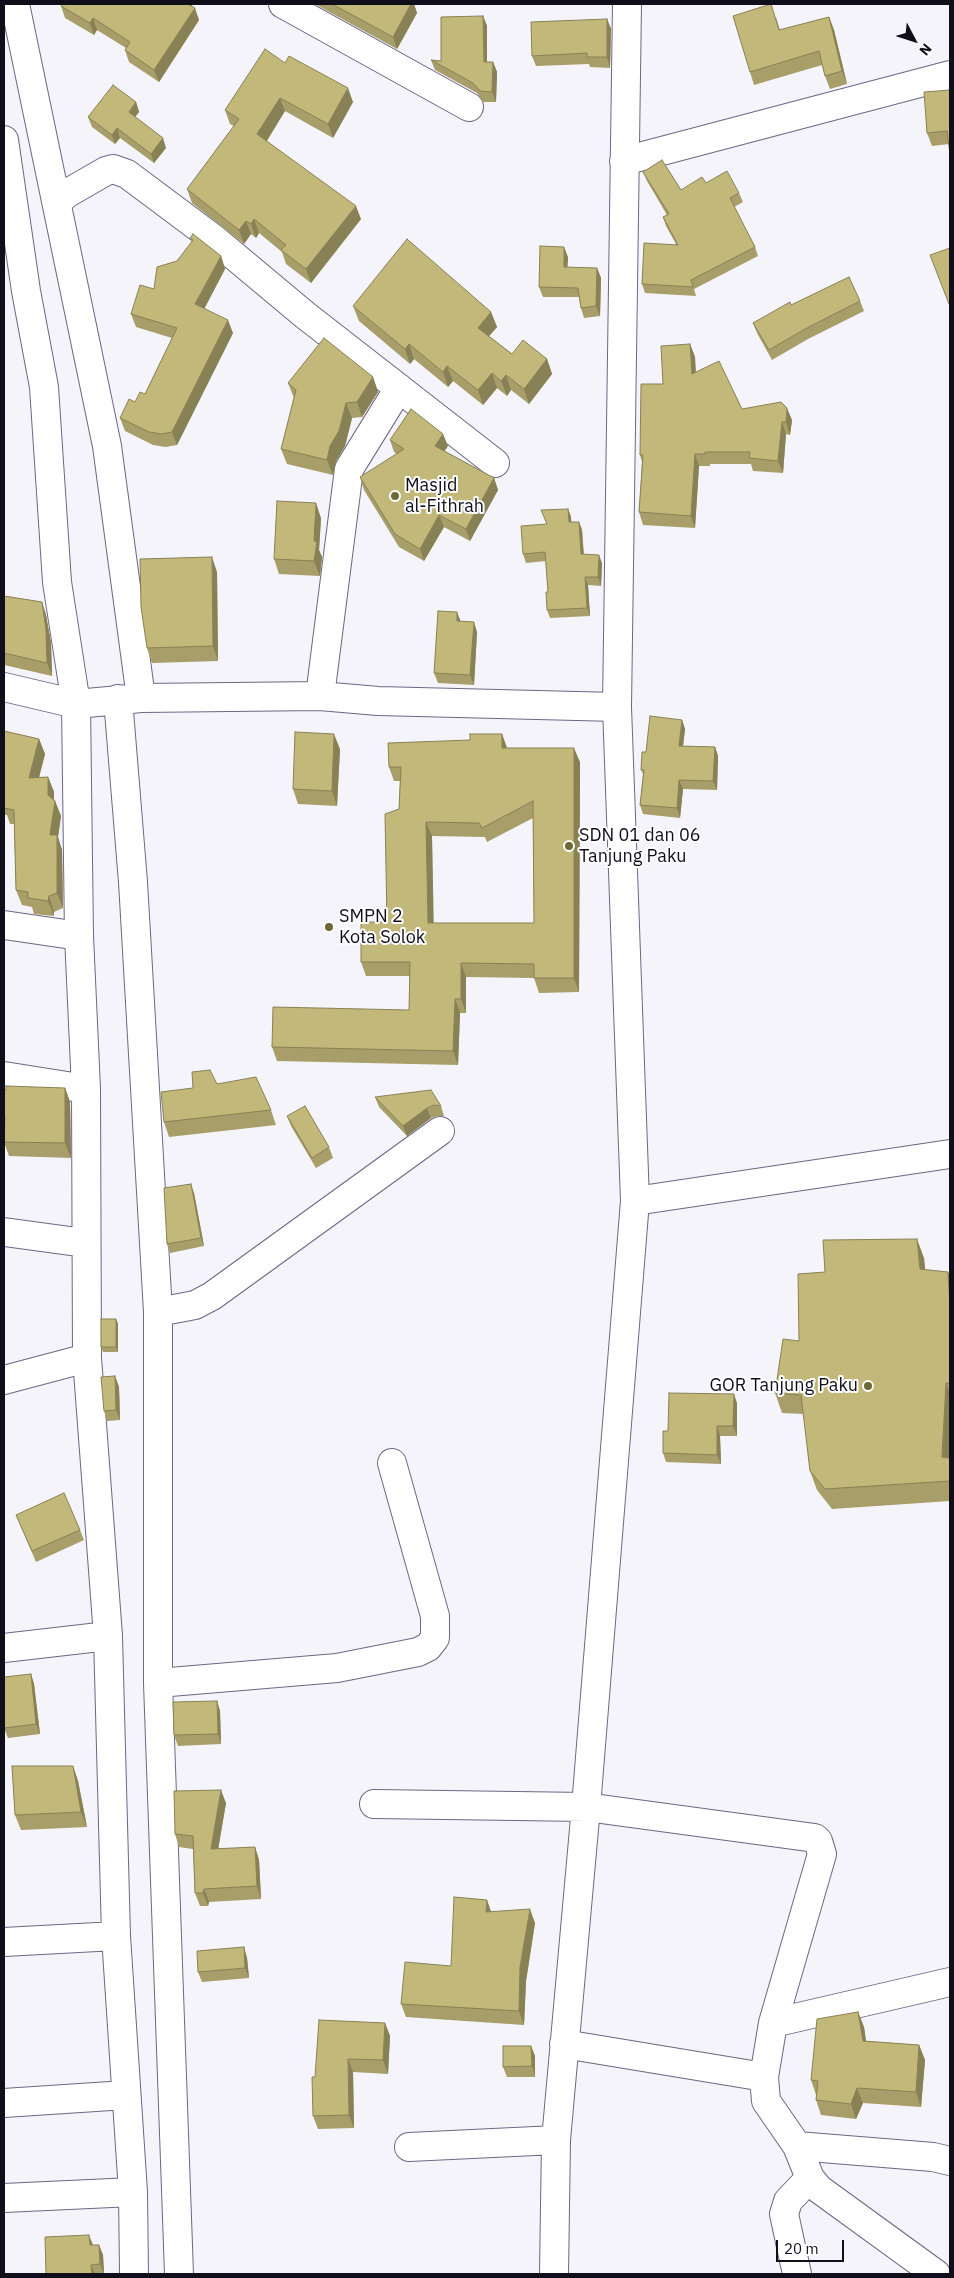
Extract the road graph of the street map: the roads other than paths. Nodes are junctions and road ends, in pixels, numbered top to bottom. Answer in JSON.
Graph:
{"nodes":[{"id":1,"x":15,"y":4,"type":"edge"},
{"id":2,"x":283,"y":4,"type":"edge"},
{"id":3,"x":627,"y":4,"type":"edge"},
{"id":4,"x":950,"y":75,"type":"edge"},
{"id":5,"x":470,"y":107,"type":"dead end"},
{"id":6,"x":4,"y":140,"type":"edge"},
{"id":7,"x":624,"y":161,"type":"junction"},
{"id":8,"x":58,"y":202,"type":"junction"},
{"id":9,"x":15,"y":294,"type":"edge"},
{"id":10,"x":399,"y":388,"type":"junction"},
{"id":11,"x":495,"y":463,"type":"dead end"},
{"id":12,"x":4,"y":687,"type":"edge"},
{"id":13,"x":320,"y":696,"type":"junction"},
{"id":14,"x":129,"y":698,"type":"junction"},
{"id":15,"x":76,"y":704,"type":"junction"},
{"id":16,"x":617,"y":708,"type":"junction"},
{"id":17,"x":4,"y":924,"type":"edge"},
{"id":18,"x":79,"y":936,"type":"junction"},
{"id":19,"x":4,"y":1076,"type":"edge"},
{"id":20,"x":86,"y":1089,"type":"junction"},
{"id":21,"x":440,"y":1131,"type":"dead end"},
{"id":22,"x":950,"y":1154,"type":"edge"},
{"id":23,"x":635,"y":1201,"type":"junction"},
{"id":24,"x":4,"y":1232,"type":"edge"},
{"id":25,"x":85,"y":1243,"type":"junction"},
{"id":26,"x":158,"y":1312,"type":"junction"},
{"id":27,"x":87,"y":1358,"type":"junction"},
{"id":28,"x":4,"y":1380,"type":"edge"},
{"id":29,"x":392,"y":1463,"type":"dead end"},
{"id":30,"x":108,"y":1636,"type":"junction"},
{"id":31,"x":4,"y":1648,"type":"edge"},
{"id":32,"x":158,"y":1683,"type":"junction"},
{"id":33,"x":374,"y":1804,"type":"dead end"},
{"id":34,"x":586,"y":1806,"type":"junction"},
{"id":35,"x":116,"y":1936,"type":"junction"},
{"id":36,"x":4,"y":1942,"type":"edge"},
{"id":37,"x":950,"y":1982,"type":"edge"},
{"id":38,"x":773,"y":2023,"type":"junction"},
{"id":39,"x":564,"y":2044,"type":"junction"},
{"id":40,"x":764,"y":2077,"type":"junction"},
{"id":41,"x":126,"y":2095,"type":"junction"},
{"id":42,"x":4,"y":2103,"type":"edge"},
{"id":43,"x":556,"y":2140,"type":"junction"},
{"id":44,"x":797,"y":2146,"type":"junction"},
{"id":45,"x":408,"y":2147,"type":"dead end"},
{"id":46,"x":950,"y":2161,"type":"edge"},
{"id":47,"x":810,"y":2178,"type":"junction"},
{"id":48,"x":133,"y":2192,"type":"junction"},
{"id":49,"x":4,"y":2198,"type":"edge"},
{"id":50,"x":134,"y":2274,"type":"edge"},
{"id":51,"x":179,"y":2274,"type":"edge"},
{"id":52,"x":554,"y":2274,"type":"edge"},
{"id":53,"x":797,"y":2274,"type":"edge"},
{"id":54,"x":936,"y":2274,"type":"edge"}],
"edges":[{"from":1,"to":8,"type":"street"},
{"from":2,"to":5,"type":"street"},
{"from":3,"to":7,"type":"street"},
{"from":4,"to":7,"type":"street"},
{"from":6,"to":9,"type":"street"},
{"from":7,"to":16,"type":"street"},
{"from":8,"to":10,"type":"street"},
{"from":8,"to":14,"type":"street"},
{"from":9,"to":15,"type":"street"},
{"from":10,"to":11,"type":"street"},
{"from":10,"to":13,"type":"street"},
{"from":12,"to":15,"type":"street"},
{"from":13,"to":14,"type":"street"},
{"from":13,"to":16,"type":"street"},
{"from":14,"to":15,"type":"street"},
{"from":14,"to":26,"type":"street"},
{"from":15,"to":18,"type":"street"},
{"from":16,"to":23,"type":"street"},
{"from":17,"to":18,"type":"street"},
{"from":18,"to":20,"type":"street"},
{"from":19,"to":20,"type":"street"},
{"from":20,"to":25,"type":"street"},
{"from":21,"to":26,"type":"street"},
{"from":22,"to":23,"type":"street"},
{"from":23,"to":34,"type":"street"},
{"from":24,"to":25,"type":"street"},
{"from":25,"to":27,"type":"street"},
{"from":26,"to":32,"type":"street"},
{"from":27,"to":28,"type":"street"},
{"from":27,"to":30,"type":"street"},
{"from":29,"to":32,"type":"street"},
{"from":30,"to":31,"type":"street"},
{"from":30,"to":35,"type":"street"},
{"from":32,"to":51,"type":"street"},
{"from":33,"to":34,"type":"street"},
{"from":34,"to":38,"type":"street"},
{"from":34,"to":39,"type":"street"},
{"from":35,"to":36,"type":"street"},
{"from":35,"to":41,"type":"street"},
{"from":37,"to":38,"type":"street"},
{"from":38,"to":40,"type":"street"},
{"from":39,"to":40,"type":"street"},
{"from":39,"to":43,"type":"street"},
{"from":40,"to":44,"type":"street"},
{"from":41,"to":42,"type":"street"},
{"from":41,"to":48,"type":"street"},
{"from":43,"to":45,"type":"street"},
{"from":43,"to":52,"type":"street"},
{"from":44,"to":46,"type":"street"},
{"from":44,"to":47,"type":"street"},
{"from":47,"to":53,"type":"street"},
{"from":47,"to":54,"type":"street"},
{"from":48,"to":49,"type":"street"},
{"from":48,"to":50,"type":"street"}]}
